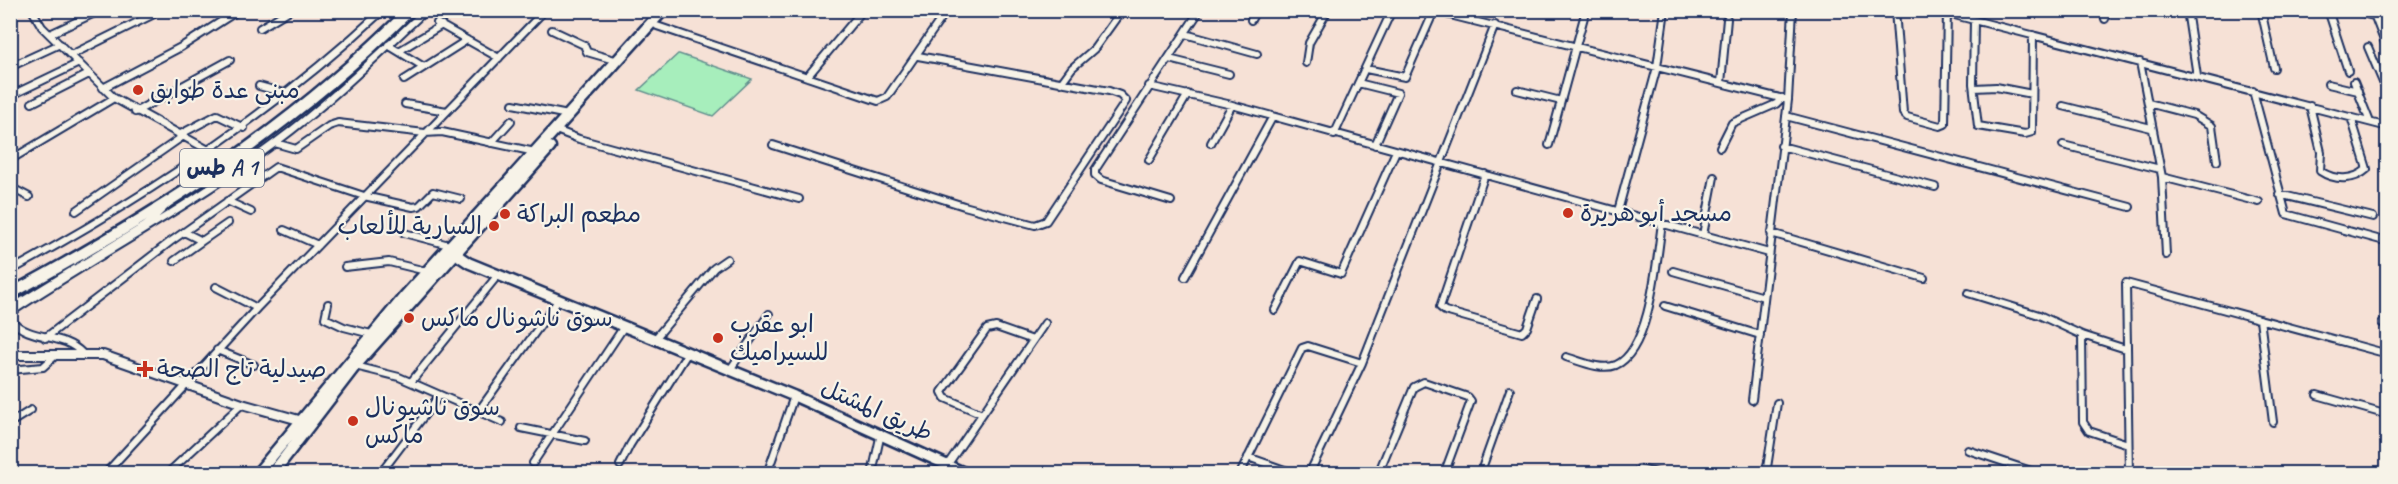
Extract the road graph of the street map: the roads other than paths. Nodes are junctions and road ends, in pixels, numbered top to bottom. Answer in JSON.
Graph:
{"nodes":[{"id":1,"x":32,"y":10,"type":"edge"},
{"id":2,"x":101,"y":10,"type":"edge"},
{"id":3,"x":239,"y":10,"type":"edge"},
{"id":4,"x":290,"y":10,"type":"edge"},
{"id":5,"x":383,"y":10,"type":"edge"},
{"id":6,"x":400,"y":10,"type":"edge"},
{"id":7,"x":410,"y":10,"type":"edge"},
{"id":8,"x":426,"y":10,"type":"edge"},
{"id":9,"x":545,"y":10,"type":"edge"},
{"id":10,"x":644,"y":10,"type":"edge"},
{"id":11,"x":671,"y":10,"type":"edge"},
{"id":12,"x":863,"y":10,"type":"edge"},
{"id":13,"x":947,"y":10,"type":"edge"},
{"id":14,"x":1122,"y":10,"type":"edge"},
{"id":15,"x":1200,"y":10,"type":"edge"},
{"id":16,"x":1256,"y":10,"type":"edge"},
{"id":17,"x":1328,"y":10,"type":"edge"},
{"id":18,"x":1392,"y":10,"type":"edge"},
{"id":19,"x":1665,"y":10,"type":"edge"},
{"id":20,"x":1793,"y":10,"type":"edge"},
{"id":21,"x":1895,"y":10,"type":"edge"},
{"id":22,"x":1935,"y":10,"type":"edge"},
{"id":23,"x":2104,"y":10,"type":"edge"},
{"id":24,"x":2187,"y":10,"type":"edge"},
{"id":25,"x":2260,"y":10,"type":"edge"},
{"id":26,"x":2328,"y":10,"type":"edge"},
{"id":27,"x":2351,"y":10,"type":"edge"},
{"id":28,"x":1432,"y":11,"type":"edge"},
{"id":29,"x":1947,"y":12,"type":"edge"},
{"id":30,"x":152,"y":15,"type":"dead end"},
{"id":31,"x":1584,"y":17,"type":"dead end"},
{"id":32,"x":2375,"y":17,"type":"junction"},
{"id":33,"x":659,"y":18,"type":"edge"},
{"id":34,"x":1726,"y":19,"type":"dead end"},
{"id":35,"x":2105,"y":19,"type":"dead end"},
{"id":36,"x":1251,"y":20,"type":"dead end"},
{"id":37,"x":1974,"y":20,"type":"junction"},
{"id":38,"x":2388,"y":20,"type":"edge"},
{"id":39,"x":1495,"y":25,"type":"junction"},
{"id":40,"x":260,"y":28,"type":"dead end"},
{"id":41,"x":552,"y":30,"type":"dead end"},
{"id":42,"x":50,"y":34,"type":"junction"},
{"id":43,"x":1185,"y":34,"type":"junction"},
{"id":44,"x":2033,"y":34,"type":"junction"},
{"id":45,"x":467,"y":40,"type":"junction"},
{"id":46,"x":60,"y":44,"type":"junction"},
{"id":47,"x":388,"y":45,"type":"junction"},
{"id":48,"x":1577,"y":47,"type":"junction"},
{"id":49,"x":2368,"y":47,"type":"dead end"},
{"id":50,"x":399,"y":51,"type":"junction"},
{"id":51,"x":2388,"y":51,"type":"edge"},
{"id":52,"x":1257,"y":54,"type":"dead end"},
{"id":53,"x":71,"y":55,"type":"junction"},
{"id":54,"x":918,"y":56,"type":"junction"},
{"id":55,"x":499,"y":58,"type":"junction"},
{"id":56,"x":1169,"y":58,"type":"junction"},
{"id":57,"x":230,"y":60,"type":"dead end"},
{"id":58,"x":618,"y":61,"type":"junction"},
{"id":59,"x":2140,"y":62,"type":"junction"},
{"id":60,"x":79,"y":63,"type":"junction"},
{"id":61,"x":1306,"y":63,"type":"dead end"},
{"id":62,"x":10,"y":67,"type":"edge"},
{"id":63,"x":424,"y":67,"type":"junction"},
{"id":64,"x":1657,"y":67,"type":"junction"},
{"id":65,"x":2274,"y":68,"type":"dead end"},
{"id":66,"x":1366,"y":69,"type":"junction"},
{"id":67,"x":2348,"y":70,"type":"dead end"},
{"id":68,"x":88,"y":74,"type":"junction"},
{"id":69,"x":1229,"y":74,"type":"dead end"},
{"id":70,"x":2198,"y":76,"type":"junction"},
{"id":71,"x":807,"y":77,"type":"junction"},
{"id":72,"x":404,"y":80,"type":"dead end"},
{"id":73,"x":1061,"y":82,"type":"junction"},
{"id":74,"x":2354,"y":82,"type":"dead end"},
{"id":75,"x":1358,"y":83,"type":"junction"},
{"id":76,"x":1721,"y":83,"type":"junction"},
{"id":77,"x":2328,"y":84,"type":"dead end"},
{"id":78,"x":259,"y":86,"type":"dead end"},
{"id":79,"x":1149,"y":86,"type":"junction"},
{"id":80,"x":103,"y":88,"type":"junction"},
{"id":81,"x":1974,"y":88,"type":"junction"},
{"id":82,"x":1517,"y":90,"type":"dead end"},
{"id":83,"x":2253,"y":91,"type":"junction"},
{"id":84,"x":2358,"y":91,"type":"junction"},
{"id":85,"x":288,"y":94,"type":"junction"},
{"id":86,"x":1188,"y":94,"type":"junction"},
{"id":87,"x":2032,"y":94,"type":"junction"},
{"id":88,"x":2388,"y":94,"type":"edge"},
{"id":89,"x":10,"y":96,"type":"edge"},
{"id":90,"x":114,"y":98,"type":"junction"},
{"id":91,"x":1785,"y":99,"type":"junction"},
{"id":92,"x":1562,"y":101,"type":"junction"},
{"id":93,"x":32,"y":103,"type":"dead end"},
{"id":94,"x":2148,"y":103,"type":"junction"},
{"id":95,"x":405,"y":104,"type":"dead end"},
{"id":96,"x":513,"y":104,"type":"dead end"},
{"id":97,"x":1232,"y":105,"type":"junction"},
{"id":98,"x":2063,"y":106,"type":"dead end"},
{"id":99,"x":2310,"y":106,"type":"junction"},
{"id":100,"x":447,"y":111,"type":"junction"},
{"id":101,"x":135,"y":112,"type":"junction"},
{"id":102,"x":569,"y":115,"type":"junction"},
{"id":103,"x":1786,"y":116,"type":"junction"},
{"id":104,"x":2351,"y":117,"type":"junction"},
{"id":105,"x":1272,"y":118,"type":"junction"},
{"id":106,"x":511,"y":121,"type":"dead end"},
{"id":107,"x":2370,"y":122,"type":"junction"},
{"id":108,"x":2388,"y":127,"type":"edge"},
{"id":109,"x":244,"y":128,"type":"junction"},
{"id":110,"x":2151,"y":128,"type":"junction"},
{"id":111,"x":559,"y":131,"type":"junction"},
{"id":112,"x":425,"y":133,"type":"junction"},
{"id":113,"x":1334,"y":135,"type":"junction"},
{"id":114,"x":181,"y":136,"type":"junction"},
{"id":115,"x":491,"y":142,"type":"junction"},
{"id":116,"x":1211,"y":142,"type":"dead end"},
{"id":117,"x":275,"y":143,"type":"junction"},
{"id":118,"x":1375,"y":145,"type":"junction"},
{"id":119,"x":1549,"y":145,"type":"dead end"},
{"id":120,"x":773,"y":146,"type":"dead end"},
{"id":121,"x":1781,"y":146,"type":"junction"},
{"id":122,"x":2063,"y":146,"type":"dead end"},
{"id":123,"x":1720,"y":147,"type":"dead end"},
{"id":124,"x":1396,"y":151,"type":"junction"},
{"id":125,"x":210,"y":152,"type":"junction"},
{"id":126,"x":535,"y":152,"type":"junction"},
{"id":127,"x":10,"y":160,"type":"edge"},
{"id":128,"x":1149,"y":160,"type":"dead end"},
{"id":129,"x":2217,"y":161,"type":"dead end"},
{"id":130,"x":1440,"y":163,"type":"junction"},
{"id":131,"x":2160,"y":169,"type":"junction"},
{"id":132,"x":1485,"y":174,"type":"junction"},
{"id":133,"x":1714,"y":177,"type":"dead end"},
{"id":134,"x":2162,"y":177,"type":"junction"},
{"id":135,"x":1935,"y":187,"type":"dead end"},
{"id":136,"x":10,"y":188,"type":"edge"},
{"id":137,"x":2279,"y":194,"type":"junction"},
{"id":138,"x":364,"y":196,"type":"junction"},
{"id":139,"x":29,"y":197,"type":"dead end"},
{"id":140,"x":462,"y":199,"type":"dead end"},
{"id":141,"x":798,"y":199,"type":"dead end"},
{"id":142,"x":227,"y":201,"type":"junction"},
{"id":143,"x":1171,"y":201,"type":"dead end"},
{"id":144,"x":169,"y":202,"type":"junction"},
{"id":145,"x":2259,"y":202,"type":"dead end"},
{"id":146,"x":2130,"y":207,"type":"dead end"},
{"id":147,"x":76,"y":211,"type":"dead end"},
{"id":148,"x":1618,"y":211,"type":"junction"},
{"id":149,"x":251,"y":212,"type":"dead end"},
{"id":150,"x":2373,"y":217,"type":"dead end"},
{"id":151,"x":228,"y":223,"type":"dead end"},
{"id":152,"x":1662,"y":224,"type":"junction"},
{"id":153,"x":284,"y":230,"type":"dead end"},
{"id":154,"x":184,"y":232,"type":"junction"},
{"id":155,"x":404,"y":233,"type":"dead end"},
{"id":156,"x":1771,"y":233,"type":"junction"},
{"id":157,"x":1703,"y":235,"type":"junction"},
{"id":158,"x":202,"y":241,"type":"junction"},
{"id":159,"x":2388,"y":242,"type":"edge"},
{"id":160,"x":318,"y":245,"type":"junction"},
{"id":161,"x":452,"y":248,"type":"junction"},
{"id":162,"x":1768,"y":253,"type":"junction"},
{"id":163,"x":2166,"y":255,"type":"dead end"},
{"id":164,"x":727,"y":259,"type":"dead end"},
{"id":165,"x":174,"y":261,"type":"dead end"},
{"id":166,"x":469,"y":263,"type":"junction"},
{"id":167,"x":445,"y":264,"type":"junction"},
{"id":168,"x":345,"y":267,"type":"dead end"},
{"id":169,"x":10,"y":271,"type":"edge"},
{"id":170,"x":426,"y":271,"type":"junction"},
{"id":171,"x":1673,"y":272,"type":"dead end"},
{"id":172,"x":498,"y":275,"type":"junction"},
{"id":173,"x":1185,"y":277,"type":"dead end"},
{"id":174,"x":1924,"y":278,"type":"dead end"},
{"id":175,"x":10,"y":286,"type":"edge"},
{"id":176,"x":216,"y":287,"type":"dead end"},
{"id":177,"x":1968,"y":293,"type":"dead end"},
{"id":178,"x":10,"y":294,"type":"edge"},
{"id":179,"x":1764,"y":297,"type":"junction"},
{"id":180,"x":1537,"y":299,"type":"dead end"},
{"id":181,"x":557,"y":302,"type":"junction"},
{"id":182,"x":328,"y":304,"type":"dead end"},
{"id":183,"x":1665,"y":306,"type":"dead end"},
{"id":184,"x":257,"y":308,"type":"junction"},
{"id":185,"x":1275,"y":310,"type":"dead end"},
{"id":186,"x":13,"y":311,"type":"junction"},
{"id":187,"x":770,"y":314,"type":"dead end"},
{"id":188,"x":2260,"y":320,"type":"junction"},
{"id":189,"x":1045,"y":323,"type":"dead end"},
{"id":190,"x":623,"y":328,"type":"junction"},
{"id":191,"x":371,"y":334,"type":"junction"},
{"id":192,"x":2082,"y":334,"type":"junction"},
{"id":193,"x":1760,"y":335,"type":"junction"},
{"id":194,"x":45,"y":338,"type":"junction"},
{"id":195,"x":654,"y":340,"type":"junction"},
{"id":196,"x":1033,"y":340,"type":"junction"},
{"id":197,"x":2126,"y":349,"type":"junction"},
{"id":198,"x":217,"y":350,"type":"junction"},
{"id":199,"x":82,"y":353,"type":"junction"},
{"id":200,"x":687,"y":354,"type":"junction"},
{"id":201,"x":2388,"y":354,"type":"edge"},
{"id":202,"x":10,"y":355,"type":"edge"},
{"id":203,"x":55,"y":356,"type":"junction"},
{"id":204,"x":1566,"y":357,"type":"dead end"},
{"id":205,"x":1362,"y":363,"type":"junction"},
{"id":206,"x":254,"y":365,"type":"dead end"},
{"id":207,"x":355,"y":366,"type":"junction"},
{"id":208,"x":10,"y":370,"type":"edge"},
{"id":209,"x":729,"y":371,"type":"junction"},
{"id":210,"x":411,"y":382,"type":"junction"},
{"id":211,"x":185,"y":384,"type":"junction"},
{"id":212,"x":1510,"y":390,"type":"dead end"},
{"id":213,"x":2317,"y":395,"type":"dead end"},
{"id":214,"x":439,"y":396,"type":"junction"},
{"id":215,"x":794,"y":396,"type":"junction"},
{"id":216,"x":1752,"y":400,"type":"dead end"},
{"id":217,"x":1778,"y":403,"type":"dead end"},
{"id":218,"x":242,"y":404,"type":"junction"},
{"id":219,"x":31,"y":410,"type":"dead end"},
{"id":220,"x":478,"y":412,"type":"junction"},
{"id":221,"x":982,"y":414,"type":"junction"},
{"id":222,"x":2388,"y":415,"type":"edge"},
{"id":223,"x":299,"y":420,"type":"junction"},
{"id":224,"x":502,"y":422,"type":"dead end"},
{"id":225,"x":2273,"y":422,"type":"dead end"},
{"id":226,"x":10,"y":423,"type":"edge"},
{"id":227,"x":521,"y":428,"type":"dead end"},
{"id":228,"x":881,"y":433,"type":"junction"},
{"id":229,"x":550,"y":435,"type":"junction"},
{"id":230,"x":585,"y":441,"type":"dead end"},
{"id":231,"x":2128,"y":444,"type":"junction"},
{"id":232,"x":1968,"y":450,"type":"dead end"},
{"id":233,"x":1248,"y":457,"type":"junction"},
{"id":234,"x":533,"y":463,"type":"dead end"},
{"id":235,"x":620,"y":465,"type":"dead end"},
{"id":236,"x":946,"y":469,"type":"edge"},
{"id":237,"x":105,"y":474,"type":"edge"},
{"id":238,"x":167,"y":474,"type":"edge"},
{"id":239,"x":257,"y":474,"type":"edge"},
{"id":240,"x":272,"y":474,"type":"edge"},
{"id":241,"x":342,"y":474,"type":"edge"},
{"id":242,"x":366,"y":474,"type":"edge"},
{"id":243,"x":380,"y":474,"type":"edge"},
{"id":244,"x":767,"y":474,"type":"edge"},
{"id":245,"x":872,"y":474,"type":"edge"},
{"id":246,"x":967,"y":474,"type":"edge"},
{"id":247,"x":1240,"y":474,"type":"edge"},
{"id":248,"x":1296,"y":474,"type":"edge"},
{"id":249,"x":1309,"y":474,"type":"edge"},
{"id":250,"x":1378,"y":474,"type":"edge"},
{"id":251,"x":1444,"y":474,"type":"edge"},
{"id":252,"x":1480,"y":474,"type":"edge"},
{"id":253,"x":1638,"y":474,"type":"edge"},
{"id":254,"x":1661,"y":474,"type":"edge"},
{"id":255,"x":1766,"y":474,"type":"edge"},
{"id":256,"x":2040,"y":474,"type":"edge"},
{"id":257,"x":2129,"y":474,"type":"edge"}],
"edges":[{"from":1,"to":42,"type":"street"},
{"from":2,"to":42,"type":"street"},
{"from":3,"to":80,"type":"street"},
{"from":4,"to":40,"type":"street"},
{"from":5,"to":85,"type":"street"},
{"from":6,"to":175,"type":"highway","number":"طس A 1"},
{"from":7,"to":144,"type":"highway","number":"طس A 1"},
{"from":8,"to":47,"type":"street"},
{"from":9,"to":55,"type":"street"},
{"from":10,"to":33,"type":"street"},
{"from":11,"to":33,"type":"highway"},
{"from":12,"to":71,"type":"street"},
{"from":13,"to":54,"type":"street"},
{"from":14,"to":73,"type":"street"},
{"from":15,"to":43,"type":"street"},
{"from":16,"to":36,"type":"street"},
{"from":17,"to":61,"type":"street"},
{"from":18,"to":66,"type":"street"},
{"from":19,"to":64,"type":"street"},
{"from":20,"to":91,"type":"street"},
{"from":21,"to":29,"type":"street"},
{"from":22,"to":29,"type":"street"},
{"from":23,"to":35,"type":"street"},
{"from":24,"to":70,"type":"street"},
{"from":25,"to":65,"type":"street"},
{"from":26,"to":67,"type":"street"},
{"from":27,"to":32,"type":"street"},
{"from":28,"to":39,"type":"street"},
{"from":28,"to":66,"type":"street"},
{"from":29,"to":37,"type":"street"},
{"from":30,"to":53,"type":"street"},
{"from":31,"to":48,"type":"street"},
{"from":32,"to":38,"type":"street"},
{"from":32,"to":51,"type":"street"},
{"from":33,"to":58,"type":"highway"},
{"from":33,"to":71,"type":"street"},
{"from":33,"to":111,"type":"highway"},
{"from":34,"to":76,"type":"street"},
{"from":37,"to":44,"type":"street"},
{"from":37,"to":81,"type":"street"},
{"from":39,"to":48,"type":"street"},
{"from":39,"to":130,"type":"street"},
{"from":41,"to":58,"type":"street"},
{"from":42,"to":46,"type":"street"},
{"from":43,"to":52,"type":"street"},
{"from":43,"to":56,"type":"street"},
{"from":44,"to":59,"type":"street"},
{"from":44,"to":87,"type":"street"},
{"from":45,"to":50,"type":"street"},
{"from":45,"to":55,"type":"street"},
{"from":45,"to":63,"type":"street"},
{"from":46,"to":53,"type":"street"},
{"from":46,"to":62,"type":"street"},
{"from":47,"to":50,"type":"street"},
{"from":47,"to":117,"type":"street"},
{"from":48,"to":64,"type":"street"},
{"from":48,"to":92,"type":"street"},
{"from":49,"to":88,"type":"street"},
{"from":50,"to":63,"type":"street"},
{"from":53,"to":60,"type":"street"},
{"from":54,"to":71,"type":"street"},
{"from":54,"to":73,"type":"street"},
{"from":55,"to":100,"type":"street"},
{"from":56,"to":69,"type":"street"},
{"from":56,"to":79,"type":"street"},
{"from":57,"to":101,"type":"street"},
{"from":58,"to":102,"type":"highway"},
{"from":59,"to":70,"type":"street"},
{"from":59,"to":94,"type":"street"},
{"from":60,"to":68,"type":"street"},
{"from":60,"to":89,"type":"street"},
{"from":63,"to":72,"type":"street"},
{"from":64,"to":76,"type":"street"},
{"from":64,"to":148,"type":"street"},
{"from":66,"to":75,"type":"street"},
{"from":68,"to":80,"type":"street"},
{"from":68,"to":93,"type":"street"},
{"from":70,"to":83,"type":"street"},
{"from":73,"to":120,"type":"street"},
{"from":74,"to":84,"type":"street"},
{"from":75,"to":113,"type":"street"},
{"from":75,"to":118,"type":"street"},
{"from":76,"to":91,"type":"street"},
{"from":77,"to":84,"type":"street"},
{"from":78,"to":85,"type":"street"},
{"from":79,"to":86,"type":"street"},
{"from":79,"to":143,"type":"street"},
{"from":80,"to":90,"type":"street"},
{"from":81,"to":87,"type":"street"},
{"from":81,"to":87,"type":"street"},
{"from":82,"to":92,"type":"street"},
{"from":83,"to":99,"type":"street"},
{"from":83,"to":137,"type":"street"},
{"from":84,"to":107,"type":"street"},
{"from":85,"to":109,"type":"street"},
{"from":86,"to":97,"type":"street"},
{"from":86,"to":128,"type":"street"},
{"from":90,"to":101,"type":"street"},
{"from":90,"to":127,"type":"street"},
{"from":91,"to":103,"type":"street"},
{"from":91,"to":123,"type":"street"},
{"from":92,"to":119,"type":"street"},
{"from":94,"to":110,"type":"street"},
{"from":94,"to":129,"type":"street"},
{"from":95,"to":100,"type":"street"},
{"from":96,"to":102,"type":"street"},
{"from":97,"to":105,"type":"street"},
{"from":97,"to":116,"type":"street"},
{"from":98,"to":110,"type":"street"},
{"from":99,"to":104,"type":"street"},
{"from":99,"to":104,"type":"street"},
{"from":100,"to":112,"type":"street"},
{"from":101,"to":114,"type":"street"},
{"from":102,"to":111,"type":"highway"},
{"from":103,"to":121,"type":"street"},
{"from":103,"to":146,"type":"street"},
{"from":104,"to":107,"type":"street"},
{"from":105,"to":113,"type":"street"},
{"from":105,"to":173,"type":"street"},
{"from":106,"to":115,"type":"street"},
{"from":107,"to":108,"type":"street"},
{"from":109,"to":114,"type":"street"},
{"from":109,"to":125,"type":"street"},
{"from":110,"to":131,"type":"street"},
{"from":111,"to":126,"type":"highway"},
{"from":111,"to":141,"type":"street"},
{"from":111,"to":161,"type":"highway"},
{"from":112,"to":115,"type":"street"},
{"from":112,"to":117,"type":"street"},
{"from":112,"to":138,"type":"street"},
{"from":113,"to":118,"type":"street"},
{"from":114,"to":125,"type":"street"},
{"from":114,"to":147,"type":"street"},
{"from":115,"to":126,"type":"street"},
{"from":117,"to":186,"type":"street"},
{"from":118,"to":124,"type":"street"},
{"from":121,"to":135,"type":"street"},
{"from":121,"to":156,"type":"street"},
{"from":122,"to":131,"type":"street"},
{"from":124,"to":130,"type":"street"},
{"from":124,"to":185,"type":"street"},
{"from":125,"to":169,"type":"street"},
{"from":126,"to":161,"type":"highway"},
{"from":130,"to":132,"type":"street"},
{"from":130,"to":205,"type":"street"},
{"from":131,"to":134,"type":"street"},
{"from":132,"to":148,"type":"street"},
{"from":132,"to":180,"type":"street"},
{"from":133,"to":157,"type":"street"},
{"from":134,"to":145,"type":"street"},
{"from":134,"to":163,"type":"street"},
{"from":136,"to":139,"type":"street"},
{"from":137,"to":150,"type":"street"},
{"from":137,"to":159,"type":"street"},
{"from":138,"to":140,"type":"street"},
{"from":138,"to":142,"type":"street"},
{"from":138,"to":160,"type":"street"},
{"from":142,"to":149,"type":"street"},
{"from":142,"to":154,"type":"street"},
{"from":144,"to":178,"type":"highway","number":"طس A 1"},
{"from":144,"to":186,"type":"street"},
{"from":148,"to":152,"type":"street"},
{"from":151,"to":158,"type":"street"},
{"from":152,"to":157,"type":"street"},
{"from":152,"to":204,"type":"street"},
{"from":153,"to":160,"type":"street"},
{"from":154,"to":158,"type":"street"},
{"from":154,"to":194,"type":"street"},
{"from":155,"to":161,"type":"street"},
{"from":156,"to":162,"type":"street"},
{"from":156,"to":174,"type":"street"},
{"from":157,"to":162,"type":"street"},
{"from":158,"to":165,"type":"street"},
{"from":160,"to":184,"type":"street"},
{"from":161,"to":166,"type":"main road","name":"طريق المشتل"},
{"from":161,"to":167,"type":"highway"},
{"from":161,"to":170,"type":"highway"},
{"from":162,"to":179,"type":"street"},
{"from":164,"to":195,"type":"street"},
{"from":166,"to":167,"type":"main road","name":"طريق المشتل"},
{"from":166,"to":172,"type":"main road","name":"طريق المشتل"},
{"from":167,"to":207,"type":"highway"},
{"from":168,"to":170,"type":"street"},
{"from":170,"to":191,"type":"highway"},
{"from":171,"to":179,"type":"street"},
{"from":172,"to":181,"type":"main road","name":"طريق المشتل"},
{"from":172,"to":210,"type":"street"},
{"from":176,"to":184,"type":"street"},
{"from":177,"to":192,"type":"street"},
{"from":179,"to":193,"type":"street"},
{"from":181,"to":190,"type":"main road","name":"طريق المشتل"},
{"from":181,"to":220,"type":"street"},
{"from":182,"to":191,"type":"street"},
{"from":183,"to":193,"type":"street"},
{"from":184,"to":198,"type":"street"},
{"from":186,"to":194,"type":"street"},
{"from":187,"to":209,"type":"street"},
{"from":188,"to":197,"type":"street"},
{"from":188,"to":201,"type":"street"},
{"from":188,"to":225,"type":"street"},
{"from":189,"to":196,"type":"street"},
{"from":190,"to":195,"type":"main road","name":"طريق المشتل"},
{"from":190,"to":229,"type":"street"},
{"from":191,"to":223,"type":"highway"},
{"from":192,"to":197,"type":"street"},
{"from":192,"to":231,"type":"street"},
{"from":193,"to":216,"type":"street"},
{"from":194,"to":199,"type":"street"},
{"from":195,"to":200,"type":"main road","name":"طريق المشتل"},
{"from":196,"to":221,"type":"street"},
{"from":196,"to":221,"type":"street"},
{"from":197,"to":231,"type":"street"},
{"from":198,"to":206,"type":"street"},
{"from":198,"to":211,"type":"street"},
{"from":199,"to":203,"type":"street"},
{"from":199,"to":211,"type":"street"},
{"from":200,"to":209,"type":"main road","name":"طريق المشتل"},
{"from":200,"to":235,"type":"street"},
{"from":202,"to":203,"type":"street"},
{"from":203,"to":208,"type":"street"},
{"from":205,"to":233,"type":"street"},
{"from":205,"to":249,"type":"street"},
{"from":207,"to":210,"type":"street"},
{"from":207,"to":240,"type":"highway"},
{"from":209,"to":215,"type":"main road","name":"طريق المشتل"},
{"from":210,"to":214,"type":"street"},
{"from":211,"to":218,"type":"street"},
{"from":211,"to":237,"type":"street"},
{"from":212,"to":252,"type":"street"},
{"from":213,"to":222,"type":"street"},
{"from":214,"to":220,"type":"street"},
{"from":214,"to":243,"type":"street"},
{"from":215,"to":228,"type":"main road","name":"طريق المشتل"},
{"from":215,"to":244,"type":"street"},
{"from":217,"to":255,"type":"street"},
{"from":218,"to":223,"type":"street"},
{"from":218,"to":238,"type":"street"},
{"from":219,"to":226,"type":"street"},
{"from":220,"to":224,"type":"street"},
{"from":221,"to":236,"type":"street"},
{"from":223,"to":239,"type":"highway"},
{"from":227,"to":229,"type":"street"},
{"from":228,"to":236,"type":"main road","name":"طريق المشتل"},
{"from":228,"to":245,"type":"street"},
{"from":229,"to":230,"type":"street"},
{"from":229,"to":234,"type":"street"},
{"from":231,"to":257,"type":"street"},
{"from":232,"to":256,"type":"street"},
{"from":233,"to":247,"type":"street"},
{"from":233,"to":248,"type":"street"},
{"from":236,"to":246,"type":"main road","name":"طريق المشتل"},
{"from":241,"to":242,"type":"street"},
{"from":250,"to":251,"type":"street"},
{"from":253,"to":254,"type":"street"}]}
